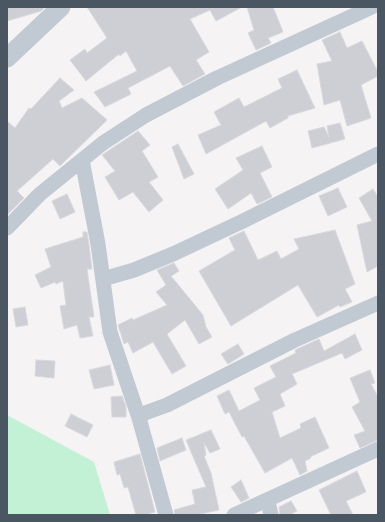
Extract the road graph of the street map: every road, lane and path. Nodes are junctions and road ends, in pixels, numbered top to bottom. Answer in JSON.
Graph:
{"nodes":[{"id":1,"x":62,"y":7,"type":"edge"},
{"id":2,"x":372,"y":7,"type":"edge"},
{"id":3,"x":7,"y":58,"type":"edge"},
{"id":4,"x":378,"y":154,"type":"edge"},
{"id":5,"x":82,"y":160,"type":"junction"},
{"id":6,"x":7,"y":228,"type":"edge"},
{"id":7,"x":103,"y":279,"type":"junction"},
{"id":8,"x":378,"y":303,"type":"edge"},
{"id":9,"x":139,"y":418,"type":"junction"},
{"id":10,"x":378,"y":449,"type":"edge"},
{"id":11,"x":270,"y":508,"type":"edge"},
{"id":12,"x":166,"y":515,"type":"edge"},
{"id":13,"x":234,"y":515,"type":"edge"}],
"edges":[{"from":1,"to":3,"type":"street"},
{"from":2,"to":5,"type":"street"},
{"from":4,"to":7,"type":"street"},
{"from":5,"to":6,"type":"street"},
{"from":5,"to":7,"type":"street"},
{"from":7,"to":9,"type":"street"},
{"from":8,"to":9,"type":"street"},
{"from":9,"to":12,"type":"street"},
{"from":10,"to":11,"type":"street"},
{"from":11,"to":13,"type":"street"}]}
